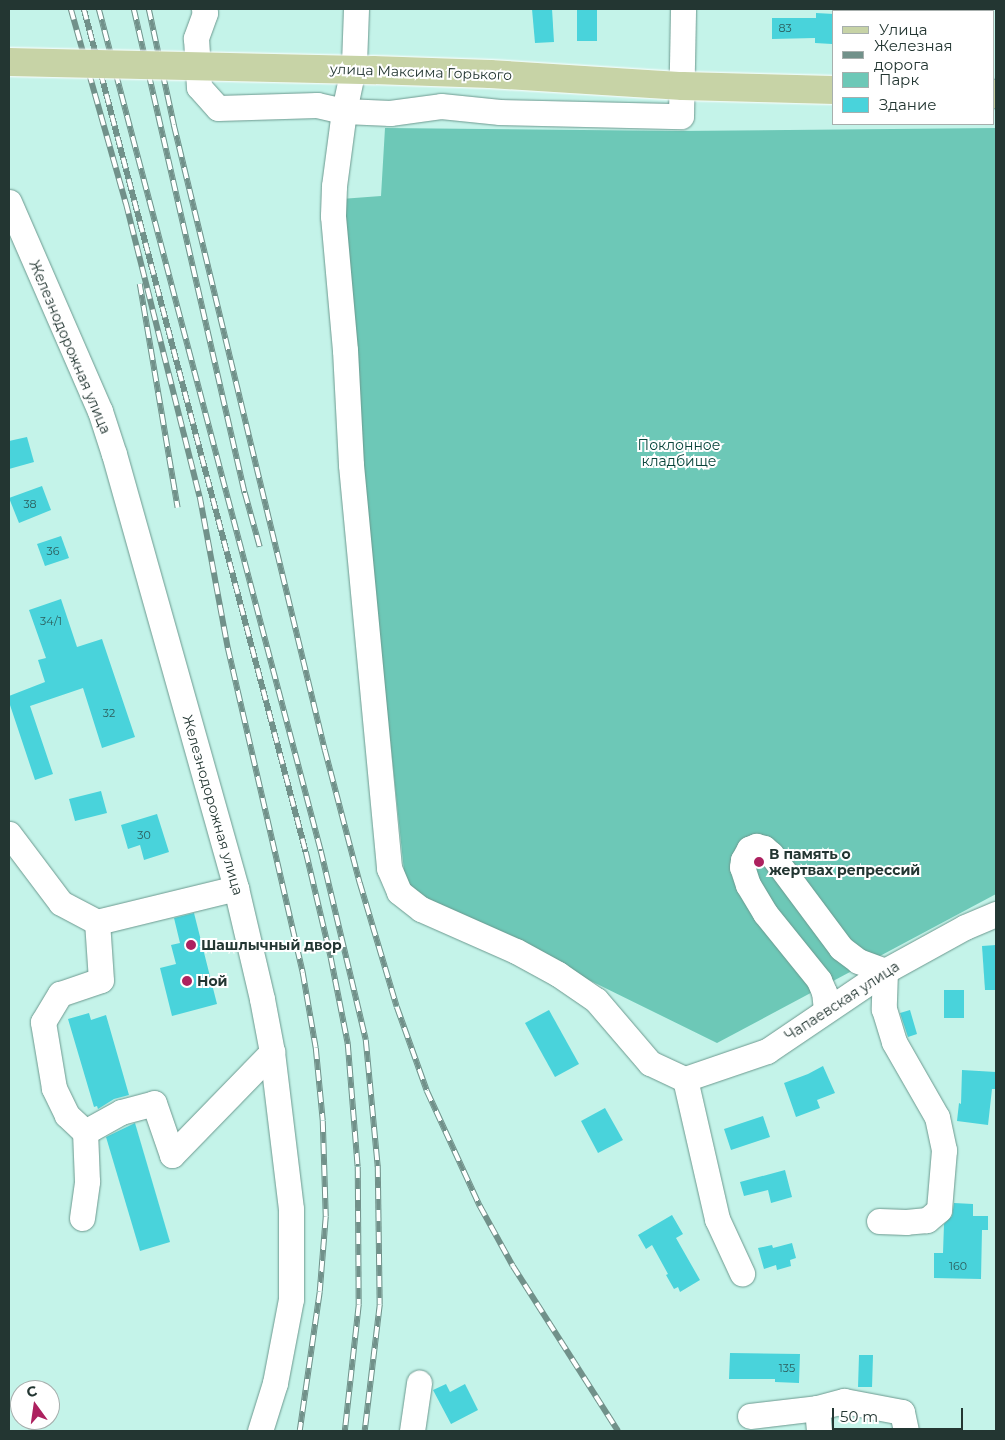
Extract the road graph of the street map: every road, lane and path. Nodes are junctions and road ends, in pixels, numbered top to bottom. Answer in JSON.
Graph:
{"nodes":[{"id":1,"x":204,"y":9,"type":"edge"},
{"id":2,"x":356,"y":9,"type":"edge"},
{"id":3,"x":683,"y":9,"type":"edge"},
{"id":4,"x":9,"y":62,"type":"edge"},
{"id":5,"x":354,"y":64,"type":"junction"},
{"id":6,"x":681,"y":80,"type":"junction"},
{"id":7,"x":832,"y":90,"type":"edge"},
{"id":8,"x":344,"y":111,"type":"junction"},
{"id":9,"x":10,"y":210,"type":"edge"},
{"id":10,"x":9,"y":834,"type":"edge"},
{"id":11,"x":236,"y":888,"type":"junction"},
{"id":12,"x":996,"y":914,"type":"edge"},
{"id":13,"x":97,"y":922,"type":"junction"},
{"id":14,"x":885,"y":971,"type":"junction"},
{"id":15,"x":826,"y":1010,"type":"junction"},
{"id":16,"x":272,"y":1052,"type":"junction"},
{"id":17,"x":685,"y":1079,"type":"junction"},
{"id":18,"x":85,"y":1132,"type":"junction"},
{"id":19,"x":82,"y":1218,"type":"dead end"},
{"id":20,"x":879,"y":1221,"type":"dead end"},
{"id":21,"x":742,"y":1273,"type":"dead end"},
{"id":22,"x":419,"y":1383,"type":"dead end"},
{"id":23,"x":818,"y":1420,"type":"edge"},
{"id":24,"x":757,"y":1424,"type":"edge"},
{"id":25,"x":260,"y":1431,"type":"edge"},
{"id":26,"x":412,"y":1431,"type":"edge"},
{"id":27,"x":906,"y":1431,"type":"edge"}],
"edges":[{"from":1,"to":8,"type":"street"},
{"from":2,"to":5,"type":"street"},
{"from":3,"to":6,"type":"street"},
{"from":4,"to":7,"type":"main road","name":"улица Максима Горького","bridge":true},
{"from":5,"to":6,"type":"street"},
{"from":5,"to":8,"type":"street"},
{"from":6,"to":8,"type":"street"},
{"from":8,"to":17,"type":"street"},
{"from":9,"to":11,"type":"street","name":"Железнодорожная улица"},
{"from":10,"to":13,"type":"street"},
{"from":11,"to":13,"type":"street"},
{"from":11,"to":16,"type":"street","name":"Железнодорожная улица"},
{"from":12,"to":14,"type":"street","name":"Чапаевская улица"},
{"from":13,"to":18,"type":"street"},
{"from":14,"to":15,"type":"street","name":"Чапаевская улица"},
{"from":14,"to":15,"type":"street"},
{"from":14,"to":20,"type":"street"},
{"from":15,"to":17,"type":"street","name":"Чапаевская улица"},
{"from":16,"to":18,"type":"street"},
{"from":16,"to":25,"type":"street","name":"Железнодорожная улица"},
{"from":17,"to":21,"type":"street"},
{"from":18,"to":19,"type":"street"},
{"from":22,"to":26,"type":"street"},
{"from":23,"to":24,"type":"street"},
{"from":23,"to":27,"type":"street"}]}
